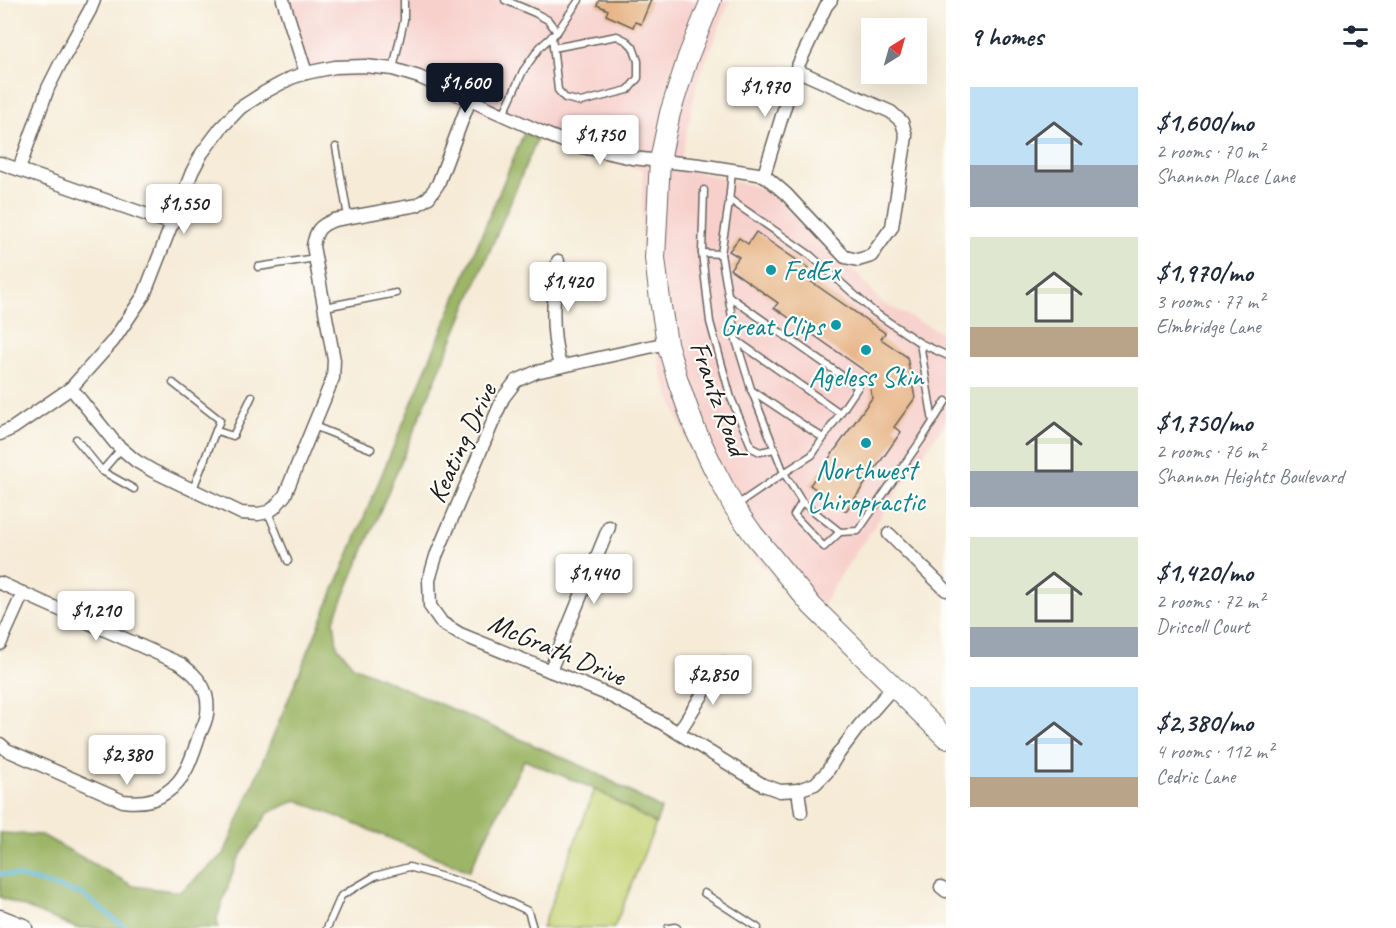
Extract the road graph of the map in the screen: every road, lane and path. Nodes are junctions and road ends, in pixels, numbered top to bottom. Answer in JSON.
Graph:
{"nodes":[{"id":1,"x":94,"y":0,"type":"edge"},
{"id":2,"x":283,"y":0,"type":"edge"},
{"id":3,"x":404,"y":0,"type":"edge"},
{"id":4,"x":506,"y":0,"type":"edge"},
{"id":5,"x":579,"y":0,"type":"edge"},
{"id":6,"x":711,"y":0,"type":"edge"},
{"id":7,"x":831,"y":0,"type":"edge"},
{"id":8,"x":554,"y":34,"type":"junction"},
{"id":9,"x":553,"y":48,"type":"junction"},
{"id":10,"x":393,"y":69,"type":"junction"},
{"id":11,"x":796,"y":70,"type":"junction"},
{"id":12,"x":306,"y":73,"type":"junction"},
{"id":13,"x":470,"y":99,"type":"junction"},
{"id":14,"x":503,"y":115,"type":"junction"},
{"id":15,"x":336,"y":147,"type":"dead end"},
{"id":16,"x":660,"y":160,"type":"junction"},
{"id":17,"x":0,"y":163,"type":"edge"},
{"id":18,"x":19,"y":169,"type":"junction"},
{"id":19,"x":732,"y":170,"type":"junction"},
{"id":20,"x":764,"y":175,"type":"junction"},
{"id":21,"x":704,"y":190,"type":"dead end"},
{"id":22,"x":729,"y":199,"type":"junction"},
{"id":23,"x":348,"y":217,"type":"junction"},
{"id":24,"x":172,"y":224,"type":"junction"},
{"id":25,"x":702,"y":253,"type":"junction"},
{"id":26,"x":721,"y":254,"type":"junction"},
{"id":27,"x":315,"y":258,"type":"junction"},
{"id":28,"x":558,"y":261,"type":"dead end"},
{"id":29,"x":258,"y":267,"type":"dead end"},
{"id":30,"x":396,"y":293,"type":"dead end"},
{"id":31,"x":730,"y":297,"type":"junction"},
{"id":32,"x":324,"y":307,"type":"junction"},
{"id":33,"x":736,"y":340,"type":"junction"},
{"id":34,"x":920,"y":343,"type":"junction"},
{"id":35,"x":667,"y":344,"type":"junction"},
{"id":36,"x":946,"y":355,"type":"edge"},
{"id":37,"x":560,"y":366,"type":"junction"},
{"id":38,"x":173,"y":383,"type":"dead end"},
{"id":39,"x":71,"y":388,"type":"junction"},
{"id":40,"x":751,"y":389,"type":"junction"},
{"id":41,"x":252,"y":396,"type":"dead end"},
{"id":42,"x":946,"y":402,"type":"edge"},
{"id":43,"x":840,"y":413,"type":"junction"},
{"id":44,"x":933,"y":422,"type":"junction"},
{"id":45,"x":314,"y":426,"type":"junction"},
{"id":46,"x":217,"y":431,"type":"junction"},
{"id":47,"x":0,"y":434,"type":"edge"},
{"id":48,"x":823,"y":438,"type":"junction"},
{"id":49,"x":76,"y":439,"type":"dead end"},
{"id":50,"x":121,"y":449,"type":"junction"},
{"id":51,"x":370,"y":449,"type":"dead end"},
{"id":52,"x":774,"y":449,"type":"junction"},
{"id":53,"x":102,"y":471,"type":"junction"},
{"id":54,"x":784,"y":473,"type":"junction"},
{"id":55,"x":134,"y":489,"type":"dead end"},
{"id":56,"x":192,"y":490,"type":"junction"},
{"id":57,"x":802,"y":502,"type":"junction"},
{"id":58,"x":734,"y":507,"type":"junction"},
{"id":59,"x":268,"y":512,"type":"junction"},
{"id":60,"x":609,"y":527,"type":"dead end"},
{"id":61,"x":840,"y":532,"type":"junction"},
{"id":62,"x":889,"y":534,"type":"dead end"},
{"id":63,"x":288,"y":561,"type":"dead end"},
{"id":64,"x":0,"y":583,"type":"edge"},
{"id":65,"x":946,"y":590,"type":"edge"},
{"id":66,"x":22,"y":593,"type":"junction"},
{"id":67,"x":430,"y":606,"type":"joint"},
{"id":68,"x":0,"y":644,"type":"edge"},
{"id":69,"x":722,"y":663,"type":"dead end"},
{"id":70,"x":550,"y":670,"type":"junction"},
{"id":71,"x":894,"y":686,"type":"junction"},
{"id":72,"x":679,"y":732,"type":"junction"},
{"id":73,"x":946,"y":738,"type":"edge"},
{"id":74,"x":0,"y":744,"type":"edge"},
{"id":75,"x":798,"y":790,"type":"junction"},
{"id":76,"x":801,"y":812,"type":"dead end"},
{"id":77,"x":704,"y":893,"type":"dead end"},
{"id":78,"x":0,"y":919,"type":"edge"},
{"id":79,"x":23,"y":928,"type":"edge"},
{"id":80,"x":327,"y":928,"type":"edge"},
{"id":81,"x":533,"y":928,"type":"edge"},
{"id":82,"x":668,"y":928,"type":"edge"},
{"id":83,"x":677,"y":928,"type":"edge"},
{"id":84,"x":758,"y":928,"type":"edge"}],
"edges":[{"from":1,"to":18,"type":"street"},
{"from":2,"to":12,"type":"street"},
{"from":3,"to":10,"type":"lane"},
{"from":4,"to":8,"type":"lane"},
{"from":5,"to":8,"type":"lane"},
{"from":6,"to":16,"type":"main road","name":"Frantz Road"},
{"from":7,"to":11,"type":"street"},
{"from":8,"to":9,"type":"lane"},
{"from":8,"to":14,"type":"lane"},
{"from":9,"to":9,"type":"lane"},
{"from":10,"to":12,"type":"street"},
{"from":10,"to":13,"type":"street"},
{"from":11,"to":20,"type":"street"},
{"from":11,"to":20,"type":"street"},
{"from":12,"to":24,"type":"street"},
{"from":13,"to":14,"type":"street"},
{"from":13,"to":23,"type":"street"},
{"from":14,"to":16,"type":"street"},
{"from":15,"to":23,"type":"lane"},
{"from":16,"to":19,"type":"street"},
{"from":16,"to":35,"type":"main road","name":"Frantz Road"},
{"from":17,"to":18,"type":"street"},
{"from":18,"to":24,"type":"street"},
{"from":19,"to":20,"type":"street"},
{"from":19,"to":22,"type":"lane"},
{"from":21,"to":25,"type":"lane"},
{"from":22,"to":26,"type":"lane"},
{"from":22,"to":34,"type":"lane"},
{"from":23,"to":27,"type":"street"},
{"from":24,"to":39,"type":"street"},
{"from":25,"to":26,"type":"lane"},
{"from":25,"to":52,"type":"lane"},
{"from":26,"to":31,"type":"lane"},
{"from":27,"to":29,"type":"lane"},
{"from":27,"to":32,"type":"street"},
{"from":28,"to":37,"type":"street"},
{"from":30,"to":32,"type":"lane"},
{"from":31,"to":33,"type":"lane"},
{"from":31,"to":43,"type":"lane"},
{"from":32,"to":45,"type":"street"},
{"from":33,"to":40,"type":"lane"},
{"from":33,"to":43,"type":"lane"},
{"from":34,"to":36,"type":"lane"},
{"from":34,"to":44,"type":"lane"},
{"from":35,"to":37,"type":"street","name":"Keating Drive"},
{"from":35,"to":58,"type":"main road","name":"Frantz Road"},
{"from":37,"to":67,"type":"street","name":"Keating Drive"},
{"from":38,"to":46,"type":"lane"},
{"from":39,"to":47,"type":"street"},
{"from":39,"to":50,"type":"street"},
{"from":40,"to":48,"type":"lane"},
{"from":40,"to":52,"type":"lane"},
{"from":41,"to":46,"type":"lane"},
{"from":42,"to":44,"type":"lane"},
{"from":43,"to":48,"type":"lane"},
{"from":44,"to":61,"type":"lane"},
{"from":45,"to":51,"type":"lane"},
{"from":45,"to":59,"type":"street"},
{"from":46,"to":56,"type":"lane"},
{"from":48,"to":54,"type":"lane"},
{"from":49,"to":53,"type":"lane"},
{"from":50,"to":53,"type":"lane"},
{"from":50,"to":56,"type":"street"},
{"from":52,"to":54,"type":"lane"},
{"from":53,"to":55,"type":"lane"},
{"from":54,"to":57,"type":"lane"},
{"from":54,"to":58,"type":"lane"},
{"from":56,"to":59,"type":"street"},
{"from":57,"to":61,"type":"lane"},
{"from":57,"to":61,"type":"lane"},
{"from":58,"to":71,"type":"main road","name":"Frantz Road"},
{"from":59,"to":63,"type":"lane"},
{"from":60,"to":70,"type":"street"},
{"from":62,"to":65,"type":"street"},
{"from":64,"to":66,"type":"street"},
{"from":66,"to":68,"type":"street"},
{"from":66,"to":74,"type":"street"},
{"from":67,"to":70,"type":"street","name":"McGrath Drive"},
{"from":69,"to":72,"type":"street"},
{"from":70,"to":72,"type":"street","name":"McGrath Drive"},
{"from":71,"to":73,"type":"main road","name":"Frantz Road"},
{"from":71,"to":75,"type":"street"},
{"from":72,"to":75,"type":"street","name":"McGrath Drive"},
{"from":75,"to":76,"type":"street"},
{"from":77,"to":84,"type":"lane"},
{"from":78,"to":79,"type":"main road"},
{"from":80,"to":81,"type":"lane"},
{"from":82,"to":83,"type":"lane"}]}
